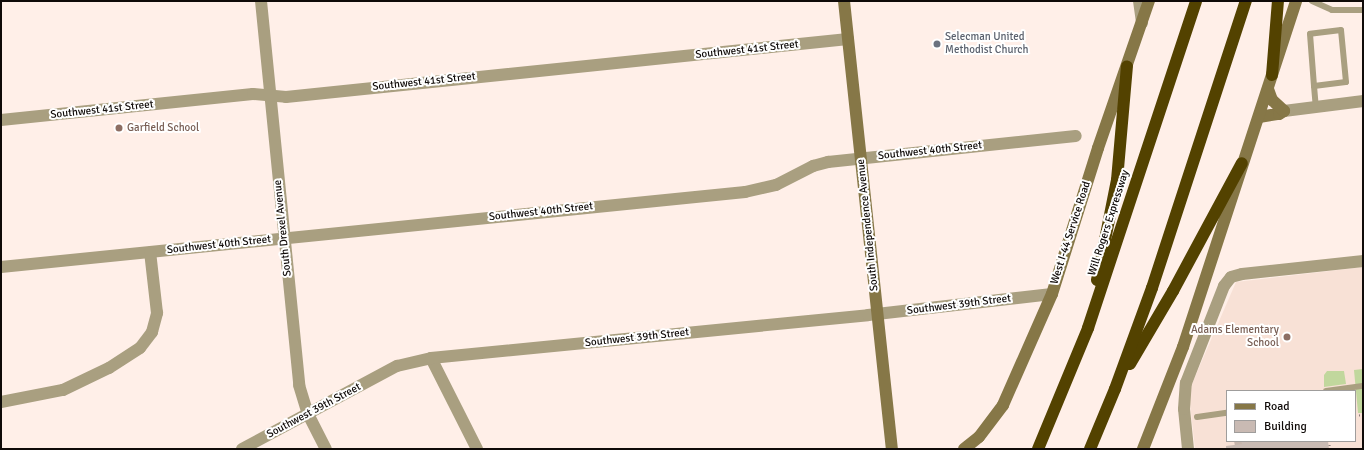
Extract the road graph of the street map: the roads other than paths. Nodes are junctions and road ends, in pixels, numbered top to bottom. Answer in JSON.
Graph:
{"nodes":[{"id":1,"x":261,"y":1,"type":"edge"},
{"id":2,"x":844,"y":1,"type":"edge"},
{"id":3,"x":1139,"y":1,"type":"edge"},
{"id":4,"x":1149,"y":1,"type":"edge"},
{"id":5,"x":1196,"y":1,"type":"edge"},
{"id":6,"x":1246,"y":1,"type":"edge"},
{"id":7,"x":1278,"y":1,"type":"edge"},
{"id":8,"x":1296,"y":1,"type":"edge"},
{"id":9,"x":1312,"y":1,"type":"edge"},
{"id":10,"x":1363,"y":10,"type":"edge"},
{"id":11,"x":1142,"y":23,"type":"junction"},
{"id":12,"x":848,"y":39,"type":"junction"},
{"id":13,"x":1127,"y":66,"type":"junction"},
{"id":14,"x":1272,"y":75,"type":"junction"},
{"id":15,"x":1314,"y":86,"type":"junction"},
{"id":16,"x":1268,"y":89,"type":"junction"},
{"id":17,"x":270,"y":96,"type":"junction"},
{"id":18,"x":1363,"y":101,"type":"edge"},
{"id":19,"x":1316,"y":107,"type":"junction"},
{"id":20,"x":1284,"y":110,"type":"junction"},
{"id":21,"x":1259,"y":117,"type":"junction"},
{"id":22,"x":1,"y":120,"type":"edge"},
{"id":23,"x":1076,"y":136,"type":"dead end"},
{"id":24,"x":861,"y":159,"type":"junction"},
{"id":25,"x":1242,"y":163,"type":"junction"},
{"id":26,"x":284,"y":239,"type":"junction"},
{"id":27,"x":150,"y":252,"type":"junction"},
{"id":28,"x":1363,"y":261,"type":"edge"},
{"id":29,"x":1,"y":267,"type":"edge"},
{"id":30,"x":1052,"y":294,"type":"junction"},
{"id":31,"x":878,"y":314,"type":"junction"},
{"id":32,"x":1088,"y":328,"type":"junction"},
{"id":33,"x":431,"y":358,"type":"junction"},
{"id":34,"x":1363,"y":386,"type":"edge"},
{"id":35,"x":1115,"y":389,"type":"junction"},
{"id":36,"x":1333,"y":390,"type":"edge"},
{"id":37,"x":1,"y":402,"type":"edge"},
{"id":38,"x":1226,"y":413,"type":"edge"},
{"id":39,"x":308,"y":414,"type":"junction"},
{"id":40,"x":1198,"y":417,"type":"dead end"},
{"id":41,"x":242,"y":449,"type":"edge"},
{"id":42,"x":326,"y":449,"type":"edge"},
{"id":43,"x":477,"y":449,"type":"edge"},
{"id":44,"x":892,"y":449,"type":"edge"},
{"id":45,"x":964,"y":449,"type":"edge"},
{"id":46,"x":1038,"y":449,"type":"edge"},
{"id":47,"x":1090,"y":449,"type":"edge"},
{"id":48,"x":1143,"y":449,"type":"edge"},
{"id":49,"x":1188,"y":449,"type":"edge"}],
"edges":[{"from":1,"to":17,"type":"street","name":"South Drexel Avenue"},
{"from":2,"to":12,"type":"street","name":"South Independence Avenue"},
{"from":3,"to":11,"type":"street"},
{"from":4,"to":11,"type":"street","name":"West I-44 Service Road"},
{"from":5,"to":32,"type":"highway","name":"Will Rogers Expressway"},
{"from":6,"to":35,"type":"highway"},
{"from":7,"to":14,"type":"highway"},
{"from":8,"to":14,"type":"street"},
{"from":9,"to":10,"type":"lane"},
{"from":11,"to":13,"type":"street","name":"West I-44 Service Road"},
{"from":12,"to":17,"type":"street","name":"Southwest 41st Street"},
{"from":12,"to":24,"type":"street","name":"South Independence Avenue"},
{"from":13,"to":30,"type":"street","name":"West I-44 Service Road"},
{"from":13,"to":32,"type":"highway"},
{"from":14,"to":16,"type":"street"},
{"from":15,"to":15,"type":"lane"},
{"from":15,"to":19,"type":"lane"},
{"from":16,"to":20,"type":"street"},
{"from":16,"to":21,"type":"street"},
{"from":17,"to":22,"type":"street","name":"Southwest 41st Street"},
{"from":17,"to":26,"type":"street","name":"South Drexel Avenue"},
{"from":18,"to":19,"type":"street"},
{"from":19,"to":20,"type":"street"},
{"from":20,"to":21,"type":"street"},
{"from":21,"to":25,"type":"street"},
{"from":23,"to":24,"type":"street","name":"Southwest 40th Street"},
{"from":24,"to":26,"type":"street","name":"Southwest 40th Street"},
{"from":24,"to":31,"type":"street","name":"South Independence Avenue"},
{"from":25,"to":35,"type":"highway"},
{"from":25,"to":48,"type":"street"},
{"from":26,"to":27,"type":"street","name":"Southwest 40th Street"},
{"from":26,"to":39,"type":"street","name":"South Drexel Avenue"},
{"from":27,"to":29,"type":"street","name":"Southwest 40th Street"},
{"from":27,"to":37,"type":"street"},
{"from":28,"to":49,"type":"street"},
{"from":30,"to":31,"type":"street","name":"Southwest 39th Street"},
{"from":30,"to":45,"type":"street","name":"West I-44 Service Road"},
{"from":31,"to":33,"type":"street","name":"Southwest 39th Street"},
{"from":31,"to":44,"type":"street","name":"South Independence Avenue"},
{"from":32,"to":46,"type":"highway","name":"Will Rogers Expressway"},
{"from":33,"to":39,"type":"street","name":"Southwest 39th Street"},
{"from":33,"to":43,"type":"street"},
{"from":34,"to":36,"type":"lane"},
{"from":35,"to":47,"type":"highway"},
{"from":38,"to":40,"type":"lane"},
{"from":39,"to":41,"type":"street","name":"Southwest 39th Street"},
{"from":39,"to":42,"type":"street","name":"South Drexel Avenue"}]}
